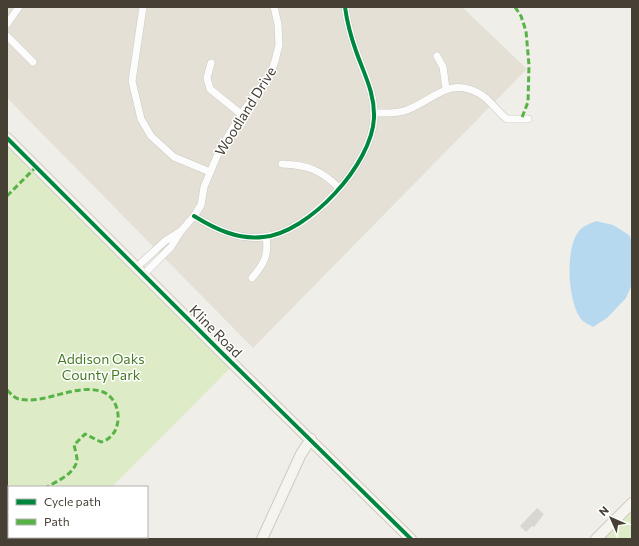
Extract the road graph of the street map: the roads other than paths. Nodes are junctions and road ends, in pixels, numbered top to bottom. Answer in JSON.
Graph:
{"nodes":[{"id":1,"x":19,"y":7,"type":"edge"},
{"id":2,"x":143,"y":7,"type":"edge"},
{"id":3,"x":274,"y":7,"type":"edge"},
{"id":4,"x":345,"y":7,"type":"edge"},
{"id":5,"x":7,"y":24,"type":"edge"},
{"id":6,"x":7,"y":36,"type":"edge"},
{"id":7,"x":437,"y":56,"type":"dead end"},
{"id":8,"x":33,"y":62,"type":"dead end"},
{"id":9,"x":211,"y":63,"type":"dead end"},
{"id":10,"x":446,"y":89,"type":"junction"},
{"id":11,"x":374,"y":113,"type":"junction"},
{"id":12,"x":241,"y":114,"type":"junction"},
{"id":13,"x":528,"y":119,"type":"dead end"},
{"id":14,"x":7,"y":138,"type":"edge"},
{"id":15,"x":282,"y":164,"type":"dead end"},
{"id":16,"x":210,"y":172,"type":"junction"},
{"id":17,"x":339,"y":188,"type":"junction"},
{"id":18,"x":194,"y":216,"type":"junction"},
{"id":19,"x":266,"y":237,"type":"junction"},
{"id":20,"x":140,"y":271,"type":"junction"},
{"id":21,"x":252,"y":278,"type":"dead end"},
{"id":22,"x":311,"y":439,"type":"junction"},
{"id":23,"x":632,"y":503,"type":"edge"},
{"id":24,"x":262,"y":539,"type":"edge"},
{"id":25,"x":411,"y":539,"type":"edge"},
{"id":26,"x":596,"y":539,"type":"edge"}],
"edges":[{"from":1,"to":5,"type":"street"},
{"from":2,"to":16,"type":"street"},
{"from":3,"to":12,"type":"street","name":"Woodland Drive"},
{"from":4,"to":11,"type":"street"},
{"from":6,"to":8,"type":"street"},
{"from":7,"to":10,"type":"street"},
{"from":9,"to":12,"type":"street"},
{"from":10,"to":11,"type":"street"},
{"from":10,"to":13,"type":"street"},
{"from":11,"to":17,"type":"street"},
{"from":12,"to":16,"type":"street","name":"Woodland Drive"},
{"from":14,"to":20,"type":"street","name":"Kline Road"},
{"from":15,"to":17,"type":"street"},
{"from":16,"to":18,"type":"street","name":"Woodland Drive"},
{"from":17,"to":19,"type":"street"},
{"from":18,"to":19,"type":"street"},
{"from":18,"to":20,"type":"street","name":"Woodland Drive"},
{"from":19,"to":21,"type":"street"},
{"from":20,"to":22,"type":"street","name":"Kline Road"},
{"from":22,"to":24,"type":"street"},
{"from":22,"to":25,"type":"street","name":"Kline Road"},
{"from":23,"to":26,"type":"street"}]}
